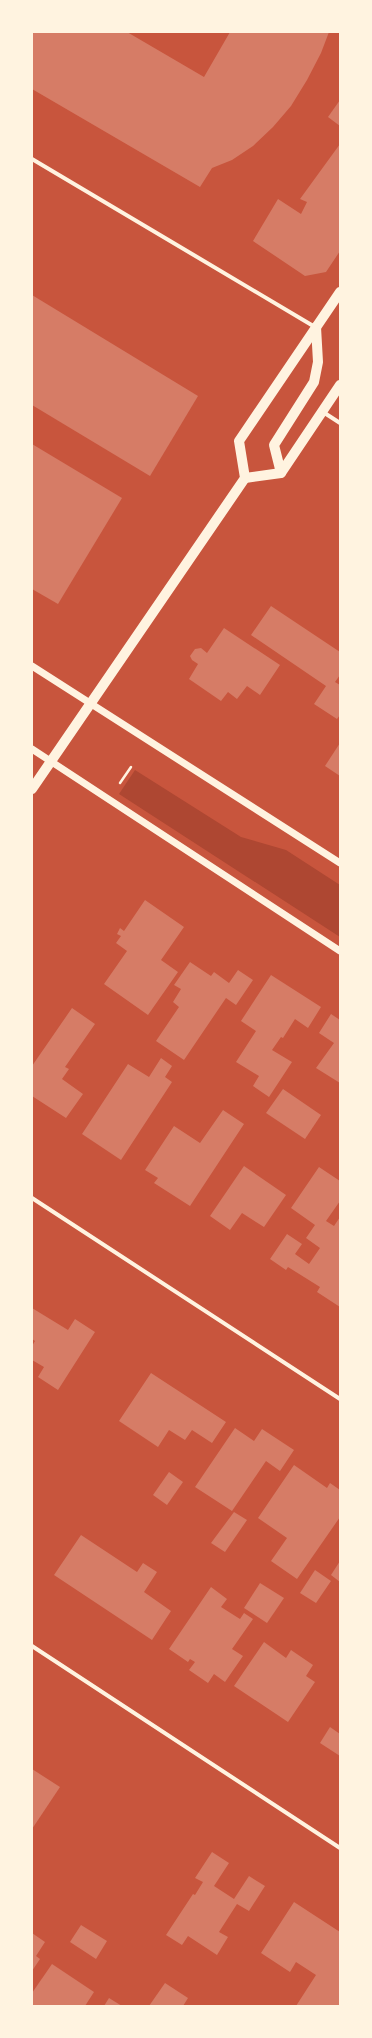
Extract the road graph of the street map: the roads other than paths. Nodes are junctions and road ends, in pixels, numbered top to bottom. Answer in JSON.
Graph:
{"nodes":[{"id":1,"x":32,"y":159,"type":"edge"},
{"id":2,"x":340,"y":292,"type":"edge"},
{"id":3,"x":316,"y":327,"type":"junction"},
{"id":4,"x":340,"y":386,"type":"edge"},
{"id":5,"x":323,"y":412,"type":"junction"},
{"id":6,"x":340,"y":423,"type":"edge"},
{"id":7,"x":281,"y":473,"type":"junction"},
{"id":8,"x":245,"y":478,"type":"junction"},
{"id":9,"x":32,"y":666,"type":"edge"},
{"id":10,"x":91,"y":703,"type":"junction"},
{"id":11,"x":32,"y":749,"type":"edge"},
{"id":12,"x":52,"y":761,"type":"junction"},
{"id":13,"x":32,"y":789,"type":"edge"},
{"id":14,"x":340,"y":863,"type":"edge"},
{"id":15,"x":340,"y":951,"type":"edge"},
{"id":16,"x":32,"y":1198,"type":"edge"},
{"id":17,"x":340,"y":1399,"type":"edge"},
{"id":18,"x":32,"y":1646,"type":"edge"},
{"id":19,"x":340,"y":1848,"type":"edge"}],
"edges":[{"from":1,"to":3,"type":"street"},
{"from":2,"to":3,"type":"main road"},
{"from":3,"to":7,"type":"main road"},
{"from":3,"to":8,"type":"main road"},
{"from":4,"to":5,"type":"main road"},
{"from":5,"to":6,"type":"street"},
{"from":5,"to":7,"type":"main road"},
{"from":7,"to":8,"type":"main road"},
{"from":8,"to":10,"type":"main road"},
{"from":9,"to":10,"type":"street"},
{"from":10,"to":12,"type":"main road"},
{"from":10,"to":14,"type":"street"},
{"from":11,"to":12,"type":"street"},
{"from":12,"to":13,"type":"main road"},
{"from":12,"to":15,"type":"street"},
{"from":16,"to":17,"type":"street"},
{"from":18,"to":19,"type":"street"}]}
